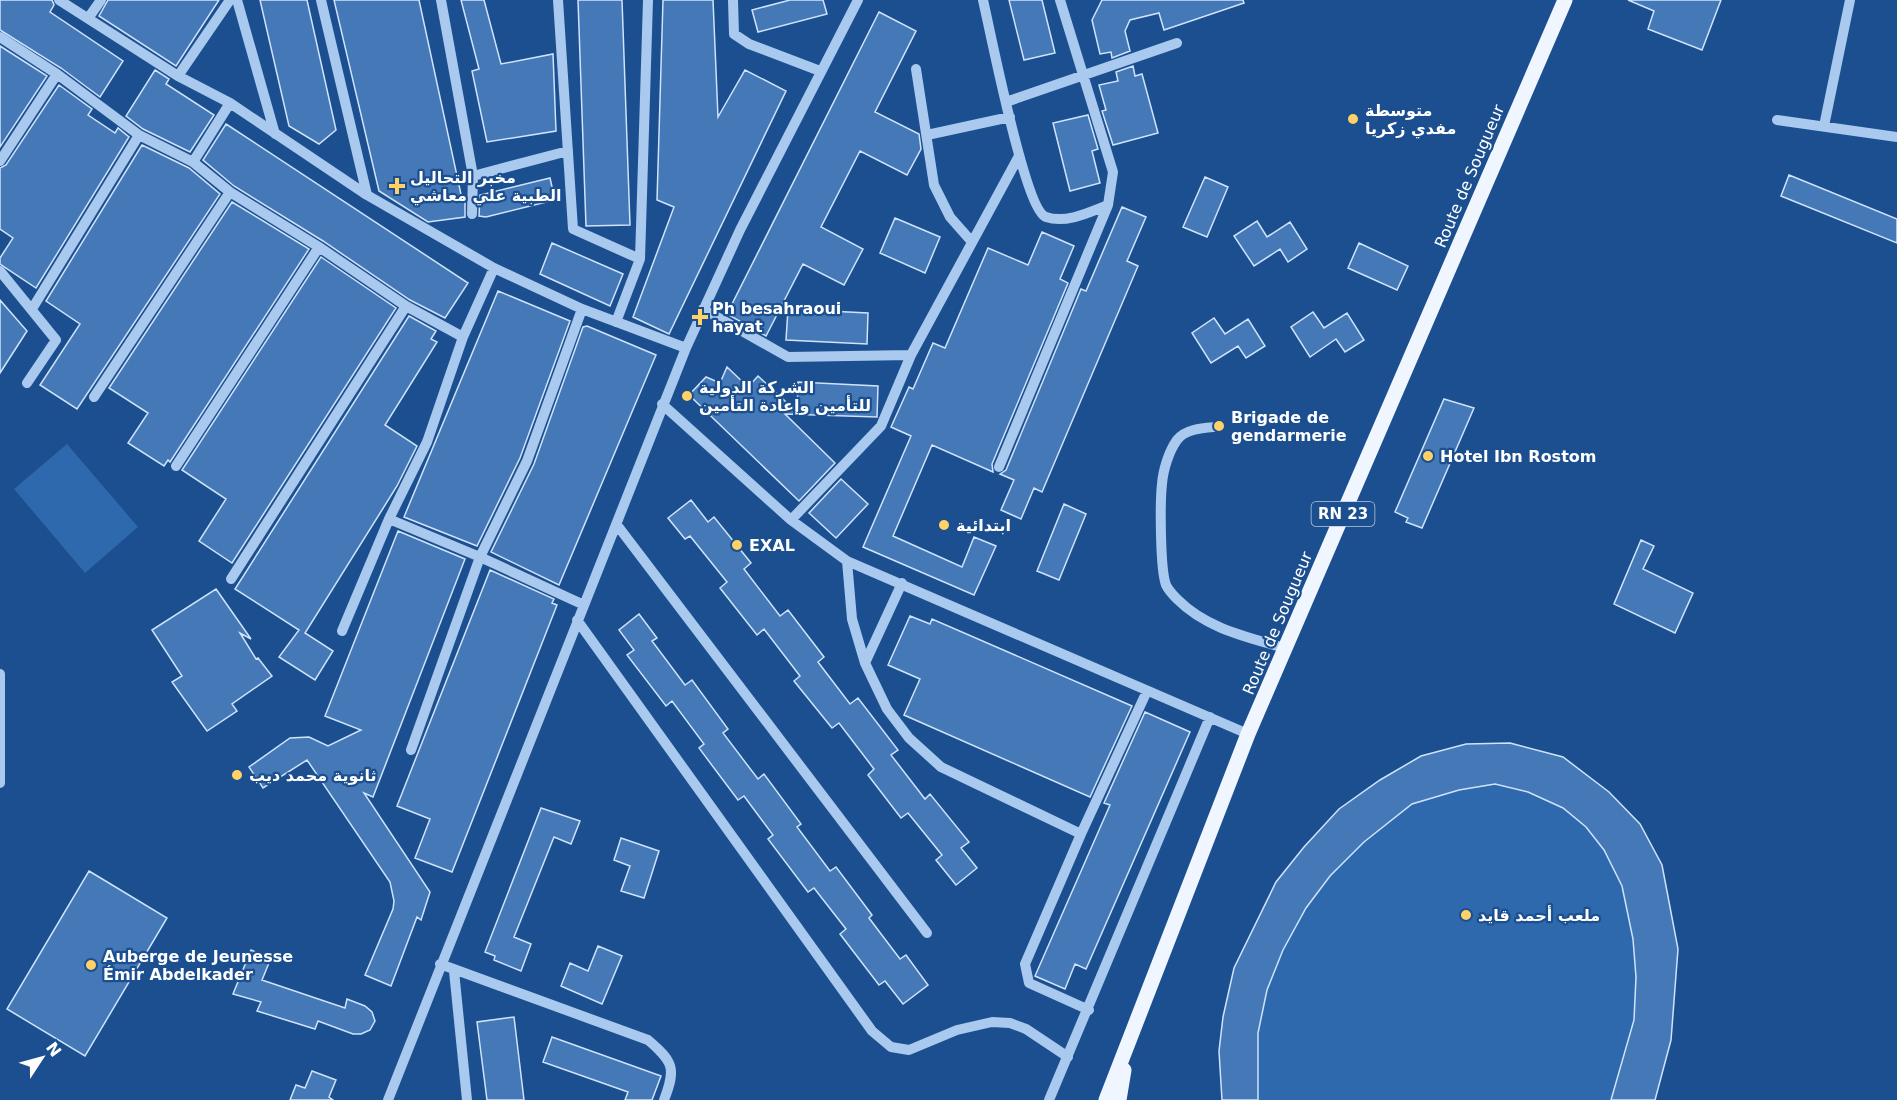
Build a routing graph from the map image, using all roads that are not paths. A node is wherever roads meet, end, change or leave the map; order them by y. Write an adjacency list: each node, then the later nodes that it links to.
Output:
1 (60, 0): 15 (street)
2 (101, 0): 15 (street)
3 (230, 0): 21 (street)
4 (237, 0): 28 (street)
5 (321, 0): 38 (street)
6 (441, 0): 36 (street)
7 (558, 0): 32 (street)
8 (648, 0): 43 (street)
9 (733, 0): 19 (street)
10 (858, 0): 19 (street)
11 (982, 0): 23 (street)
12 (1060, 0): 22 (street)
13 (1565, 0): 70 (main road, Route de Sougueur / RN 23)
14 (1850, 0): 27 (street)
15 (89, 17): 21 (street)
16 (0, 37): 20 (street)
17 (1177, 43): 22 (street)
18 (916, 69): 30 (street)
19 (820, 71): 49 (street)
20 (57, 74): 29 (street); 34 (street)
21 (178, 76): 24 (street)
22 (1083, 76): 23 (street); 39 (street)
23 (1006, 102): 25 (street)
24 (230, 104): 28 (street); 35 (street)
25 (1010, 117): 30 (street); 33 (street)
26 (1777, 120): 27 (street)
27 (1824, 126): 31 (street)
28 (275, 134): 38 (street)
29 (139, 135): 35 (street); 47 (street)
30 (927, 135): 41 (street)
31 (1897, 137)
32 (568, 151): 36 (street); 43 (street)
33 (1019, 156): 39 (street); 41 (street)
34 (0, 161)
35 (193, 162): 37 (street)
36 (473, 176): 40 (street)
37 (230, 192): 42 (street); 55 (street)
38 (367, 195): 44 (street)
39 (1108, 205): 59 (street)
40 (472, 214)
41 (972, 242): 53 (street)
42 (319, 247): 46 (street); 58 (street)
43 (640, 259): 50 (street)
44 (494, 268): 48 (street); 51 (street)
45 (0, 271): 47 (street)
46 (406, 306): 51 (street); 65 (street)
47 (32, 309): 54 (street)
48 (582, 309): 50 (street); 63 (street)
49 (703, 309): 52 (street); 53 (street)
50 (616, 322): 52 (street)
51 (463, 337): 60 (street)
52 (686, 348): 56 (street)
53 (911, 355): 61 (street)
54 (27, 383)
55 (94, 397)
56 (662, 404): 61 (street); 62 (street)
57 (1215, 427): 70 (street)
58 (176, 466)
59 (999, 467)
60 (389, 519): 63 (street); 69 (street)
61 (791, 520): 64 (street)
62 (617, 525): 67 (street); 79 (street)
63 (480, 557): 67 (street); 76 (street)
64 (848, 561): 66 (street); 71 (street)
65 (231, 579)
66 (902, 584): 71 (street); 73 (street)
67 (584, 605): 68 (street)
68 (577, 620): 80 (street); 84 (street)
69 (342, 631)
70 (1285, 648): 75 (main road, Route de Sougueur / RN 23)
71 (865, 663): 78 (street)
72 (0, 674): 77 (street)
73 (1147, 691): 74 (street); 78 (street)
74 (1210, 717): 75 (street); 82 (street)
75 (1248, 734): 83 (main road, Route de Sougueur / RN 23)
76 (411, 750)
77 (0, 783)
78 (1081, 834): 82 (street)
79 (927, 933)
80 (440, 964): 81 (street); 85 (street)
81 (454, 971): 86 (street); 87 (street)
82 (1089, 1010): 84 (street)
83 (1131, 1032): 89 (main road, RN 23); 90 (main road, RN 23)
84 (1068, 1057): 88 (street)
85 (388, 1100)
86 (467, 1100)
87 (664, 1100)
88 (1049, 1100)
89 (1106, 1100)
90 (1119, 1100)

